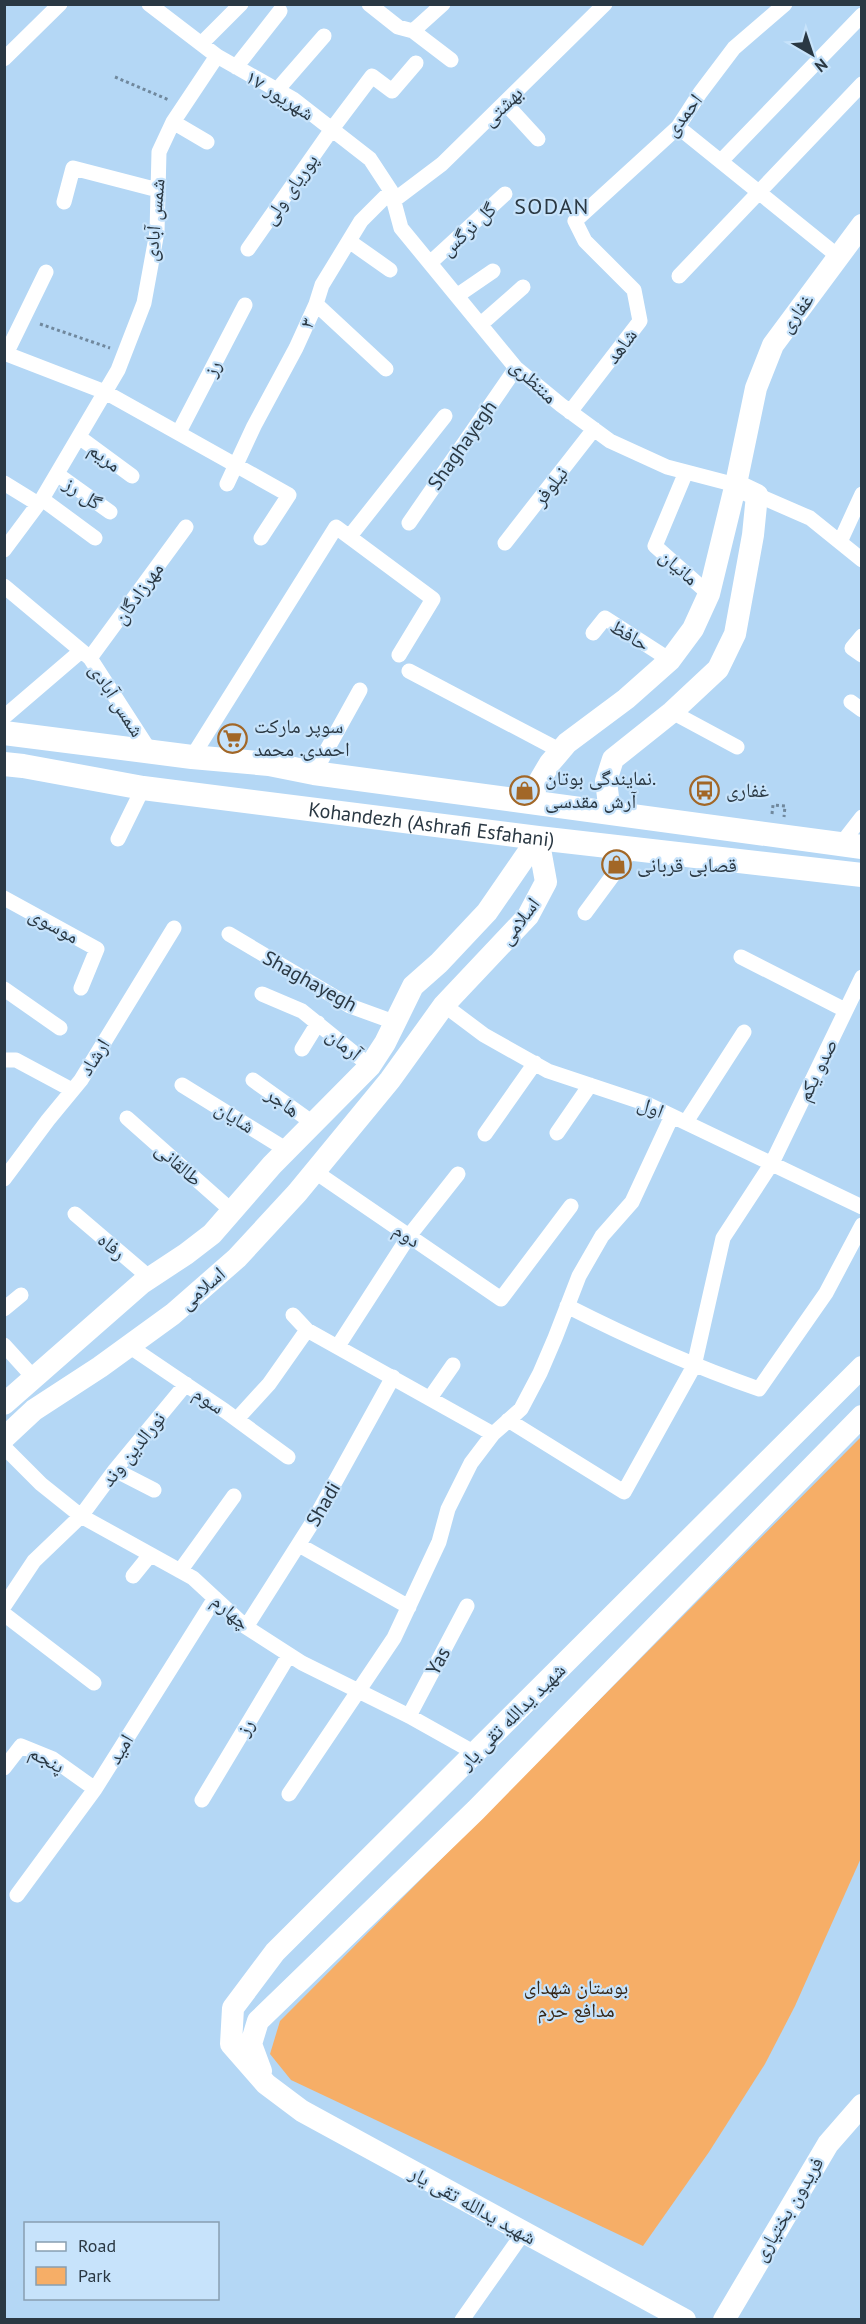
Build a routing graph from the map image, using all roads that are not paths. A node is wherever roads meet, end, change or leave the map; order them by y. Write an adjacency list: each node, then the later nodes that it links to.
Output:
1 (149, 4): 12 (street, ۱۷ شهریور)
2 (240, 4): 12 (street)
3 (369, 4): 10 (street)
4 (443, 4): 10 (street)
5 (785, 4): 22 (street, احمدی)
6 (602, 6): 20 (street, بهشتی)
7 (53, 7): 14 (street)
8 (280, 10): 17 (street)
9 (861, 15): 26 (street)
10 (413, 31): 15 (street)
11 (324, 36): 19 (street)
12 (201, 44): 13 (street, ۱۷ شهریور)
13 (217, 56): 17 (street, ۱۷ شهریور); 21 (street, شمس آبادی)
14 (4, 60)
15 (451, 60)
16 (416, 63): 23 (street, پوریای ولی)
17 (236, 67): 19 (street, ۱۷ شهریور)
18 (861, 84): 28 (street)
19 (277, 90): 23 (street, ۱۷ شهریور)
20 (505, 103): 24 (street); 30 (street, بهشتی)
21 (173, 122): 25 (street); 27 (street, شمس آبادی)
22 (678, 127): 26 (street); 32 (street, احمدی)
23 (332, 129): 30 (street, ۱۷ شهریور); 35 (street, پوریای ولی)
24 (538, 139)
25 (207, 142)
26 (721, 161): 28 (street)
27 (158, 190): 31 (street); 50 (street, شمس آبادی)
28 (759, 192): 36 (street); 41 (street)
29 (505, 194): 37 (street, گل نرگس)
30 (392, 196): 34 (street, ۳); 37 (street, منتظری)
31 (64, 202)
32 (575, 221): 51 (street, شاهد)
33 (861, 225): 36 (street, غفاری)
34 (349, 241): 38 (street); 44 (street, ۳)
35 (248, 249)
36 (838, 257): 62 (street, غفاری)
37 (430, 263): 43 (street, منتظری)
38 (390, 270)
39 (493, 271): 43 (street)
40 (46, 272): 47 (street)
41 (679, 276)
42 (523, 286): 46 (street)
43 (458, 295): 46 (street, منتظری)
44 (316, 304): 49 (street); 56 (street, ۳)
45 (245, 305): 54 (street, رز)
46 (482, 324): 48 (street, منتظری)
47 (5, 354): 50 (street)
48 (516, 368): 51 (street, منتظری); 67 (street, Shaghayegh)
49 (386, 369)
50 (105, 392): 54 (street); 55 (street, شمس آبادی)
51 (570, 412): 53 (street, منتظری)
52 (445, 416): 70 (street)
53 (594, 429): 57 (street, منتظری); 74 (street, نیلوفر)
54 (179, 432): 56 (street)
55 (79, 436): 58 (street, شمس آبادی); 59 (street, مریم)
56 (237, 464): 61 (street, ۳); 72 (street)
57 (686, 472): 62 (street, منتظری); 78 (street, مانیان)
58 (57, 474): 65 (street, شمس آبادی); 66 (street, گل رز)
59 (132, 477)
60 (4, 483): 65 (street)
61 (227, 484)
62 (736, 485): 64 (street); 78 (street, غفاری)
63 (861, 494): 73 (street)
64 (757, 495): 73 (street); 87 (street)
65 (40, 502): 69 (street, شمس آبادی); 71 (street)
66 (110, 512)
67 (409, 523)
68 (186, 527): 82 (street, مهرزادگان)
69 (10, 530): 75 (street, شمس آبادی)
70 (350, 536): 81 (street); 93 (street)
71 (95, 538)
72 (261, 538)
73 (840, 542): 76 (street)
74 (505, 543)
75 (4, 550)
76 (861, 560)
77 (4, 586): 82 (street, شمس آبادی)
78 (710, 594): 84 (street, غفاری)
79 (593, 633): 84 (street, حافظ)
80 (861, 636): 83 (street)
81 (399, 654)
82 (86, 655): 88 (street, شمس آبادی); 92 (street, شمس آبادی)
83 (861, 655)
84 (670, 660): 91 (street, غفاری)
85 (409, 670): 91 (street)
86 (360, 690): 96 (street)
87 (672, 712): 90 (street); 100 (street)
88 (4, 717)
89 (4, 733): 92 (main road, Kohandezh (Ashrafi Esfahani))
90 (737, 747)
91 (561, 750): 99 (street, غفاری)
92 (153, 751): 93 (main road, Kohandezh (Ashrafi Esfahani)); 95 (main road)
93 (192, 757): 94 (main road, Kohandezh (Ashrafi Esfahani))
94 (269, 764): 96 (main road, Kohandezh (Ashrafi Esfahani)); 98 (main road)
95 (14, 765): 97 (main road, Kohandezh (Ashrafi Esfahani))
96 (314, 773): 99 (main road, Kohandezh (Ashrafi Esfahani))
97 (143, 788): 98 (main road, Kohandezh (Ashrafi Esfahani)); 103 (street)
98 (198, 794): 102 (main road, Kohandezh (Ashrafi Esfahani))
99 (527, 802): 100 (main road, Kohandezh (Ashrafi Esfahani))
100 (609, 813): 104 (main road, Kohandezh (Ashrafi Esfahani))
101 (861, 817): 104 (street)
102 (538, 838): 105 (main road, Kohandezh (Ashrafi Esfahani)); 116 (street, اسلامی); 118 (street, اسلامی)
103 (118, 839)
104 (851, 845)
105 (633, 848): 106 (main road, Kohandezh (Ashrafi Esfahani)); 108 (street)
106 (861, 875)
107 (4, 898): 113 (street, موسوی)
108 (585, 913)
109 (174, 928): 129 (street, ارشاد)
110 (228, 934): 118 (street, Shaghayegh)
111 (741, 957): 117 (street)
112 (861, 977): 117 (street, صدو یکم)
113 (81, 988)
114 (4, 989): 120 (street)
115 (262, 994): 119 (street, آرمان)
116 (444, 1005): 124 (street, اول); 137 (street, اسلامی)
117 (845, 1010): 136 (street, صدو یکم)
118 (394, 1022): 125 (street, اسلامی)
119 (318, 1023): 122 (street, آرمان); 125 (street, آرمان)
120 (60, 1028)
121 (744, 1032): 131 (street)
122 (302, 1049)
123 (4, 1060): 129 (street)
124 (535, 1064): 128 (street, اول); 134 (street)
125 (370, 1066): 132 (street, اسلامی)
126 (253, 1080): 132 (street, هاجر)
127 (182, 1085): 135 (street, شایان)
128 (590, 1085): 131 (street, اول); 133 (street)
129 (72, 1090): 139 (street, ارشاد)
130 (127, 1118): 142 (street, طالقانی)
131 (679, 1119): 136 (street, اول); 148 (street)
132 (313, 1123): 135 (street, اسلامی)
133 (557, 1133)
134 (485, 1134)
135 (287, 1150): 142 (street, اسلامی)
136 (772, 1163): 141 (street, اول); 156 (street, صدو یکم)
137 (314, 1171): 145 (street, دوم); 153 (street, اسلامی)
138 (458, 1174): 145 (street)
139 (4, 1179)
140 (571, 1206): 145 (street, دوم)
141 (861, 1207)
142 (232, 1211): 146 (street, اسلامی)
143 (75, 1214): 146 (street, رفاه)
144 (861, 1225): 156 (street)
145 (409, 1236): 154 (street)
146 (150, 1278): 159 (street, اسلامی)
147 (21, 1294): 149 (street)
148 (567, 1306): 156 (street); 165 (street)
149 (4, 1309)
150 (293, 1315): 151 (street)
151 (307, 1330): 154 (street); 164 (street)
152 (4, 1345): 159 (street)
153 (129, 1346): 160 (street, سوم); 167 (street, اسلامی)
154 (338, 1346): 158 (street)
155 (453, 1365): 161 (street)
156 (694, 1366): 165 (street, صدو یکم)
157 (861, 1367): 188 (street, شهید یدالله تقی یار)
158 (393, 1377): 161 (street); 174 (street, Shadi)
159 (34, 1378): 162 (street, اسلامی)
160 (186, 1384): 164 (street, سوم); 170 (street, نورالدین وند)
161 (430, 1398): 166 (street)
162 (4, 1404)
163 (861, 1416): 194 (street, شهید یدالله تقی یار)
164 (237, 1419): 169 (street, سوم)
165 (508, 1420): 166 (street)
166 (493, 1434): 181 (street)
167 (4, 1438)
168 (4, 1447): 173 (street, چهارم)
169 (288, 1456)
170 (115, 1470): 171 (street); 173 (street, نورالدین وند)
171 (154, 1490)
172 (234, 1496): 176 (street)
173 (81, 1516): 175 (street, چهارم); 179 (street)
174 (299, 1545): 181 (street); 183 (street, Shadi)
175 (150, 1555): 176 (street, چهارم); 177 (street)
176 (180, 1571): 178 (street, چهارم)
177 (133, 1576)
178 (215, 1598): 183 (street, چهارم); 190 (street, امید)
179 (4, 1605)
180 (467, 1606): 187 (street, Yas)
181 (409, 1607): 186 (street)
182 (4, 1614): 185 (street)
183 (246, 1627): 184 (street, چهارم)
184 (289, 1655): 186 (street, چهارم); 192 (street, رز)
185 (94, 1683)
186 (358, 1692): 187 (street, چهارم); 191 (street)
187 (409, 1716): 188 (street, چهارم)
188 (475, 1753): 194 (street, شهید یدالله تقی یار)
189 (4, 1768): 190 (street, پنجم)
190 (95, 1789): 193 (street, امید)
191 (289, 1794)
192 (202, 1800)
193 (17, 1895)
194 (266, 2084): 196 (street, شهید یدالله تقی یار)
195 (861, 2105): 199 (street, فریدون بختیاری)
196 (524, 2232): 197 (street); 198 (street, شهید یدالله تقی یار)
197 (462, 2319)
198 (685, 2319)
199 (724, 2319)

